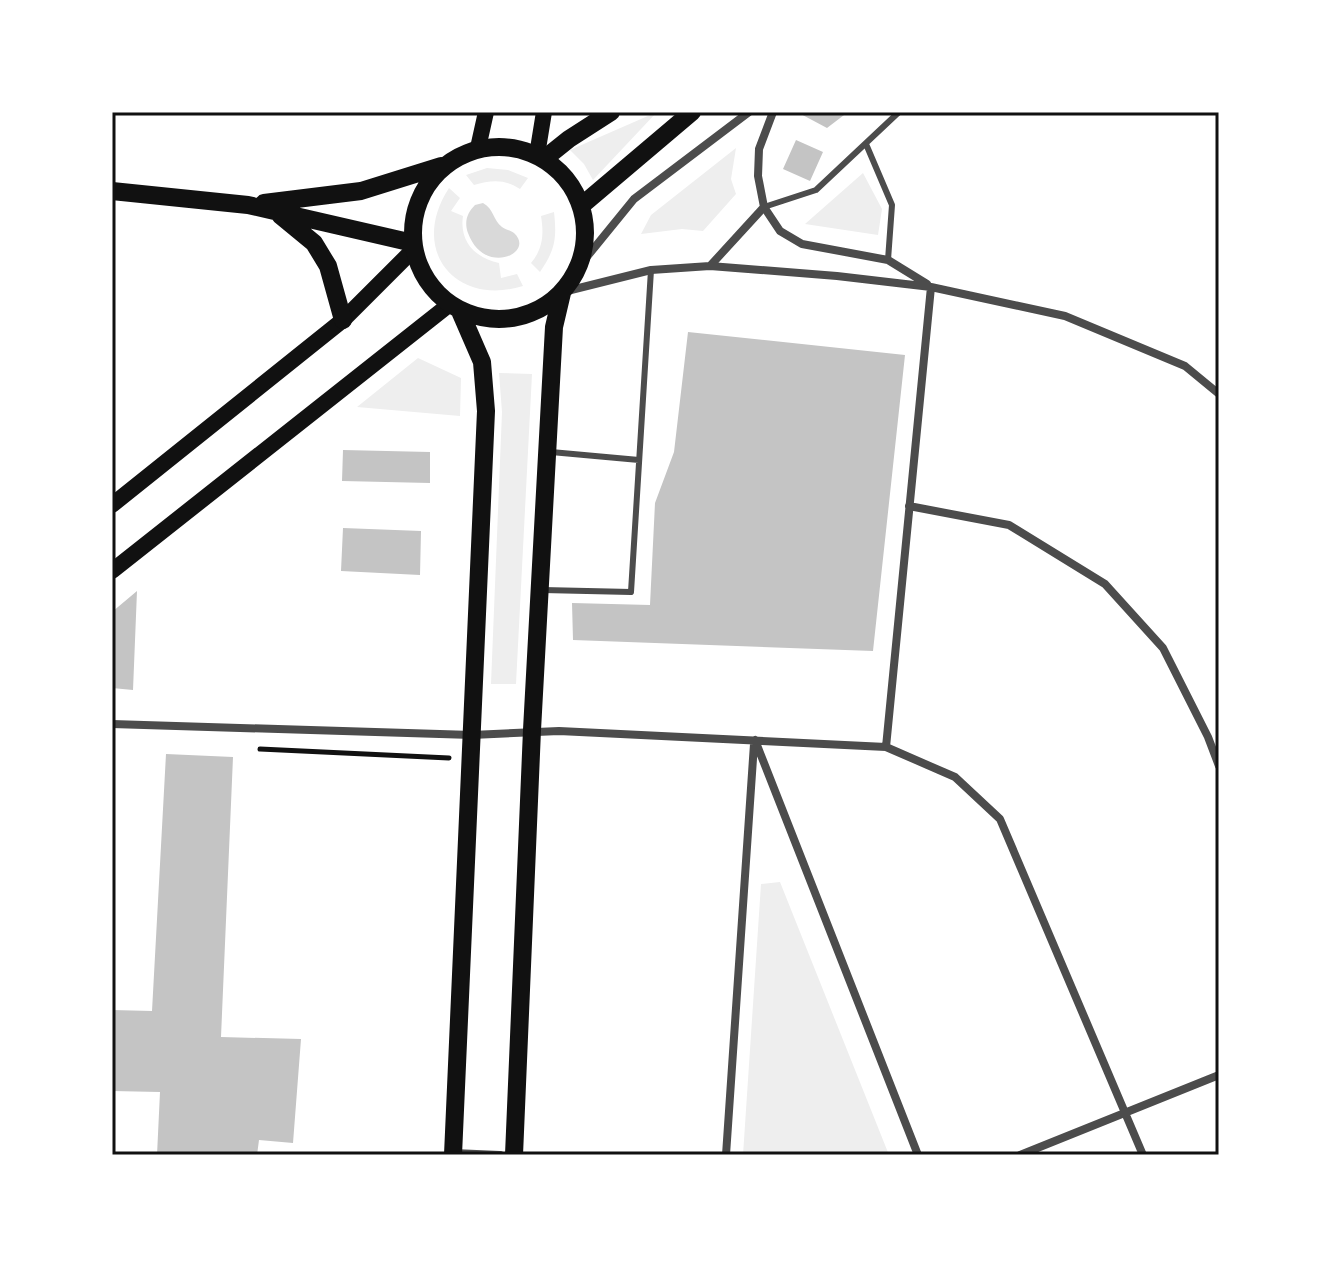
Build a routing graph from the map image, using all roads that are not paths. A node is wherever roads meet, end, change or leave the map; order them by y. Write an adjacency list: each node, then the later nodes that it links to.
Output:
1 (486, 112): 9 (main road)
2 (544, 112): 10 (main road)
3 (611, 112): 10 (main road)
4 (749, 112): 20 (street)
5 (773, 112): 15 (street)
6 (899, 112): 8 (lane)
7 (691, 113): 14 (main road)
8 (866, 144): 15 (lane); 18 (lane)
9 (478, 148): 10 (main road); 11 (main road)
10 (541, 157): 14 (main road)
11 (444, 165): 13 (main road); 17 (main road)
12 (112, 191): 13 (main road)
13 (248, 205): 16 (main road)
14 (581, 206): 20 (main road)
15 (764, 207): 18 (street); 19 (street)
16 (274, 211): 17 (main road); 25 (main road)
17 (413, 246): 24 (main road); 25 (main road)
18 (888, 260): 22 (street)
19 (710, 266): 21 (street); 22 (street)
20 (577, 269): 23 (main road)
21 (651, 270): 23 (street); 28 (lane)
22 (931, 287): 26 (street); 30 (street)
23 (562, 293): 24 (main road); 27 (main road)
24 (455, 307): 31 (main road); 35 (main road)
25 (343, 320): 29 (main road)
26 (1219, 394)
27 (547, 452): 28 (lane); 32 (main road)
28 (639, 460): 32 (lane)
29 (112, 505)
30 (909, 506): 37 (street); 38 (street)
31 (112, 571)
32 (539, 590): 34 (main road)
33 (112, 724): 35 (street)
34 (532, 730): 35 (street); 36 (street); 43 (main road)
35 (472, 735): 41 (main road)
36 (755, 740): 37 (street); 44 (street); 45 (street)
37 (886, 747): 40 (street)
38 (1219, 766)
39 (1219, 1075): 40 (street)
40 (1125, 1113): 46 (street); 47 (street)
41 (453, 1154): 42 (street)
42 (500, 1155)
43 (514, 1155)
44 (726, 1155)
45 (918, 1155)
46 (1020, 1155)
47 (1143, 1155)

